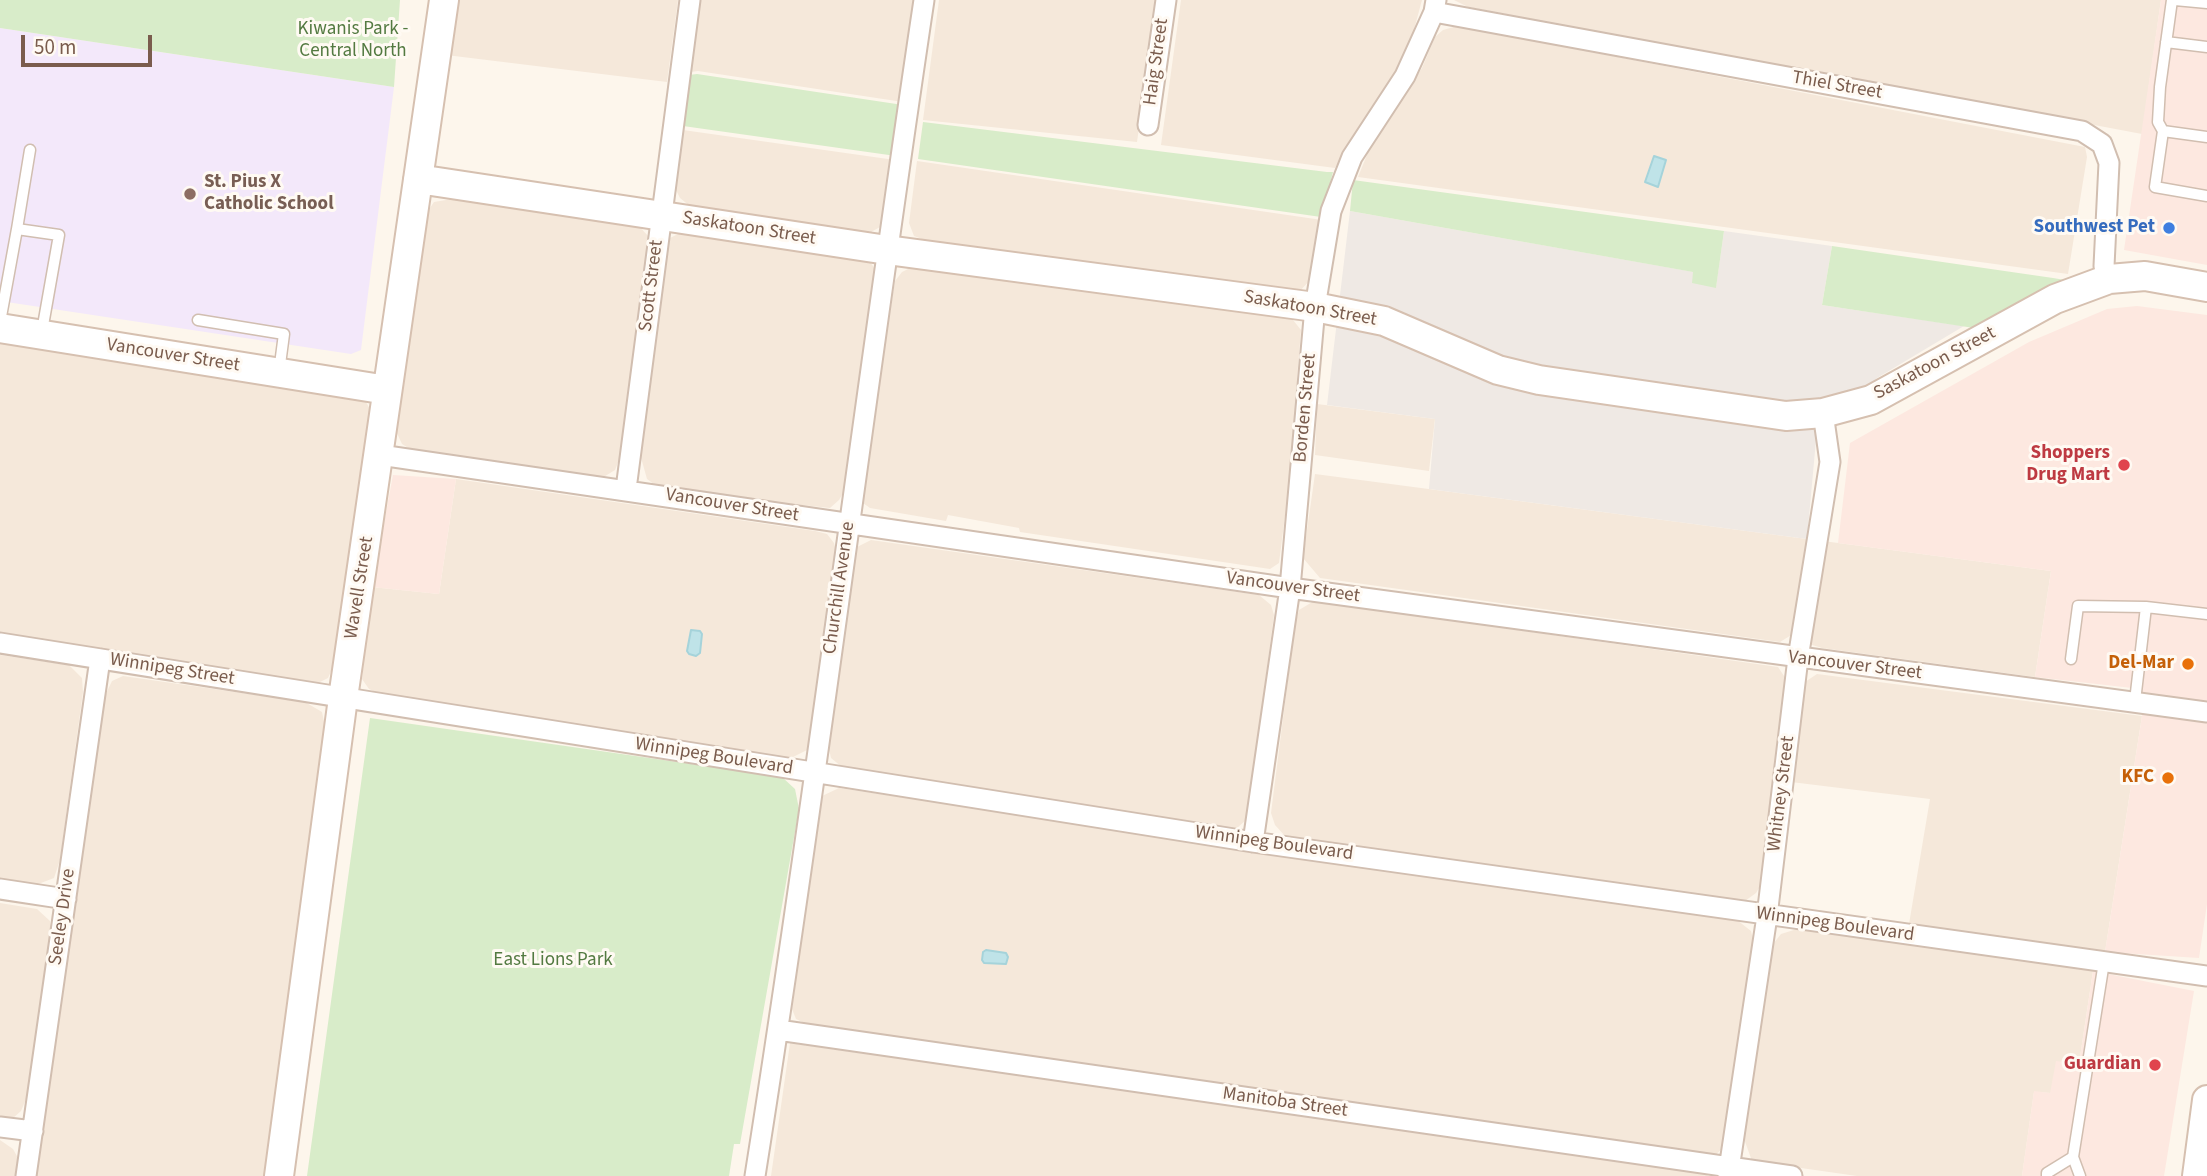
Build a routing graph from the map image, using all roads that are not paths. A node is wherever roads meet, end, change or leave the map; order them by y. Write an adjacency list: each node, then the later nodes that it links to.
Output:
1 (444, 0): 14 (street, Wavell Street)
2 (690, 0): 16 (street, Scott Street)
3 (924, 0): 18 (street, Churchill Avenue)
4 (1166, 0): 10 (street, Haig Street)
5 (2173, 0): 6 (lane); 8 (lane)
6 (2207, 4)
7 (1435, 6): 19 (street, Thiel Street); 21 (street, Borden Street)
8 (2166, 42): 9 (lane); 11 (lane)
9 (2207, 47)
10 (1148, 125)
11 (2163, 131): 12 (lane); 15 (lane)
12 (2207, 137)
13 (30, 150): 17 (lane)
14 (418, 179): 16 (street, Saskatoon Street); 27 (street, Wavell Street)
15 (2207, 196)
16 (662, 215): 18 (street, Saskatoon Street); 30 (street, Scott Street)
17 (17, 229): 23 (lane); 25 (lane)
18 (887, 250): 21 (street, Saskatoon Street); 31 (street, Churchill Avenue)
19 (2109, 279): 20 (street, Saskatoon Street); 28 (street, Saskatoon Street)
20 (2207, 287)
21 (1315, 307): 28 (street, Saskatoon Street); 32 (street, Borden Street)
22 (198, 320): 26 (lane)
23 (0, 322)
24 (0, 328): 25 (street, Vancouver Street)
25 (41, 335): 26 (street, Vancouver Street)
26 (279, 373): 27 (street, Vancouver Street)
27 (387, 390): 29 (street, Wavell Street)
28 (1823, 413): 37 (street, Whitney Street)
29 (380, 455): 30 (street, Vancouver Street); 39 (street, Wavell Street)
30 (626, 489): 31 (street, Vancouver Street)
31 (849, 524): 32 (street, Vancouver Street); 42 (street, Churchill Avenue)
32 (1290, 588): 37 (street, Vancouver Street); 43 (street, Borden Street)
33 (2146, 607): 34 (lane); 38 (lane); 40 (lane)
34 (2207, 614)
35 (0, 643): 36 (street, Winnipeg Street)
36 (100, 659): 39 (street, Winnipeg Street); 45 (street, Seeley Drive)
37 (1798, 659): 40 (street, Vancouver Street); 46 (street, Whitney Street)
38 (2071, 659)
39 (344, 698): 42 (street, Winnipeg Boulevard); 56 (street, Wavell Street)
40 (2135, 701): 41 (street, Vancouver Street)
41 (2207, 712)
42 (815, 774): 43 (street, Winnipeg Boulevard); 49 (street, Churchill Avenue)
43 (1253, 842): 46 (street, Winnipeg Boulevard)
44 (0, 889): 45 (street)
45 (66, 899): 52 (street, Seeley Drive)
46 (1767, 916): 47 (street, Winnipeg Boulevard); 54 (street, Whitney Street)
47 (2104, 962): 48 (street, Winnipeg Boulevard); 53 (lane)
48 (2207, 976)
49 (778, 1030): 54 (street, Manitoba Street); 57 (street, Churchill Avenue)
50 (2207, 1100): 61 (street)
51 (0, 1127): 52 (street)
52 (33, 1131): 55 (street, Seeley Drive)
53 (2073, 1157): 59 (lane); 60 (lane)
54 (1729, 1172): 58 (street, Manitoba Street)
55 (26, 1176)
56 (279, 1176)
57 (755, 1176)
58 (1792, 1176)
59 (2047, 1176)
60 (2080, 1176)
61 (2197, 1176)

